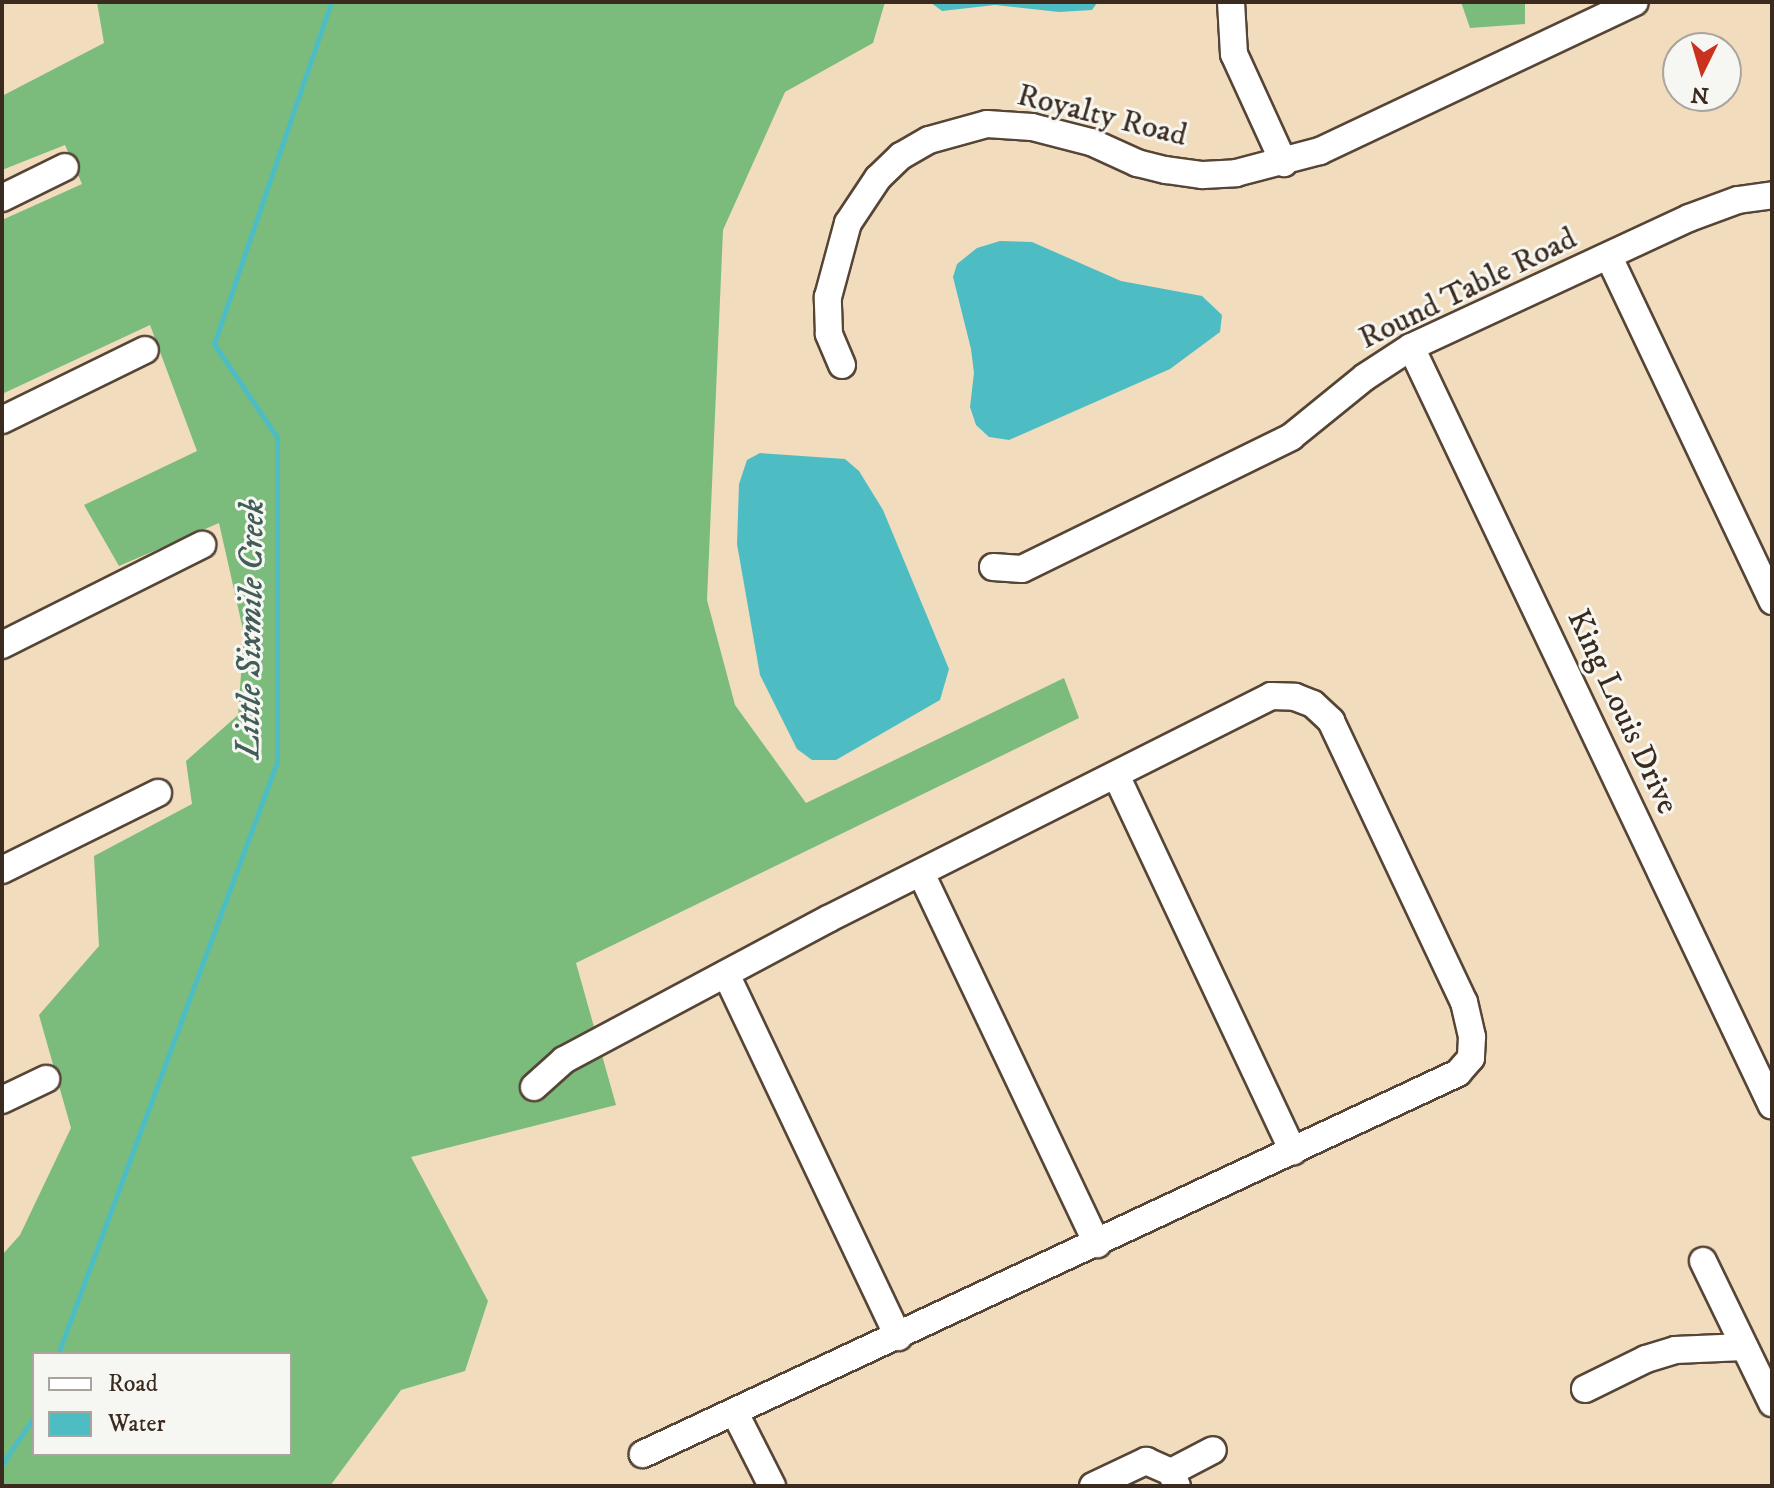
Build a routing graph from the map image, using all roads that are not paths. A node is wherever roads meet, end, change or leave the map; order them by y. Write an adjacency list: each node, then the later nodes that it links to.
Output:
1 (1231, 2): 3 (street)
2 (1635, 2): 3 (street, Royalty Road)
3 (1284, 163): 10 (street, Royalty Road)
4 (65, 167): 6 (street)
5 (1772, 195): 7 (street, Round Table Road)
6 (2, 198)
7 (1609, 257): 8 (street, Round Table Road); 14 (street)
8 (1411, 347): 13 (street, Round Table Road); 24 (street, King Louis Drive)
9 (145, 350): 11 (street)
10 (842, 365)
11 (2, 420)
12 (202, 545): 15 (street)
13 (993, 567)
14 (1772, 601)
15 (2, 645)
16 (1116, 775): 19 (street); 25 (street); 25 (street)
17 (158, 793): 18 (street)
18 (2, 870)
19 (921, 873): 20 (street); 26 (street)
20 (726, 974): 22 (street); 28 (street)
21 (46, 1079): 23 (street)
22 (534, 1087)
23 (2, 1100)
24 (1772, 1106)
25 (1293, 1151): 26 (street)
26 (1097, 1244): 28 (street)
27 (1703, 1261): 29 (street)
28 (898, 1337): 32 (street)
29 (1744, 1347): 30 (street); 31 (street)
30 (1585, 1389)
31 (1772, 1403)
32 (735, 1413): 34 (street); 36 (street)
33 (1213, 1450): 35 (street)
34 (643, 1454)
35 (1174, 1479): 37 (street)
36 (772, 1486)
37 (1093, 1486)

